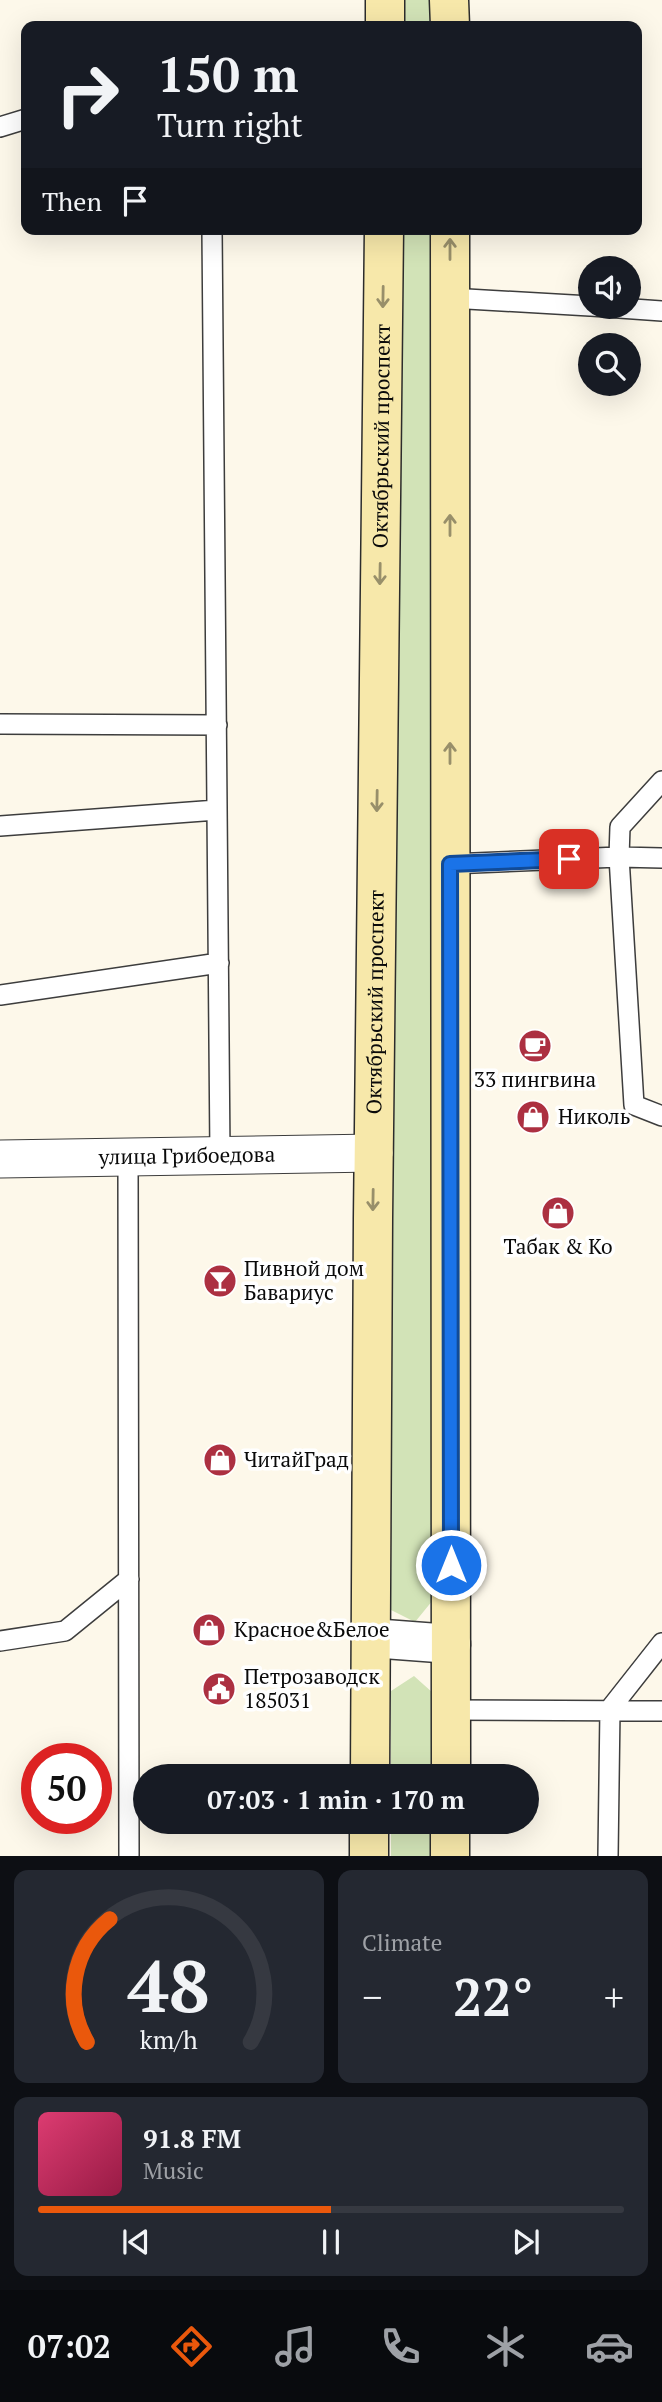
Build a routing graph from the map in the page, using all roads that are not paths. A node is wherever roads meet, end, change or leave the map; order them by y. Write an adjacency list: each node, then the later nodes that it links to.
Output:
1 (385, 0): 3 (main road)
2 (449, 0): 4 (main road)
3 (385, 21)
4 (450, 21)
5 (21, 121): 6 (lane)
6 (0, 127)
7 (212, 235): 15 (lane)
8 (384, 235): 25 (main road, Октябрьский проспект, one-way to 25)
9 (450, 235): 10 (main road, one-way to 9)
10 (450, 298): 11 (lane); 21 (main road, one-way to 10)
11 (578, 305)
12 (641, 310): 13 (lane)
13 (662, 311)
14 (0, 724): 15 (lane)
15 (216, 725): 17 (lane)
16 (662, 781): 19 (lane)
17 (218, 810): 18 (lane); 22 (lane)
18 (0, 826)
19 (619, 857): 20 (lane); 21 (lane); 24 (lane)
20 (662, 858)
21 (450, 864): 33 (main road)
22 (219, 963): 23 (lane); 26 (lane)
23 (0, 995)
24 (662, 1116)
25 (374, 1153): 26 (street, улица Грибоедова); 30 (main road, Октябрьский проспект, one-way to 30)
26 (220, 1156): 27 (street, улица Грибоедова)
27 (128, 1157): 28 (street, улица Грибоедова); 29 (lane)
28 (0, 1159)
29 (129, 1579): 31 (lane); 41 (lane)
30 (371, 1638): 33 (street); 37 (main road, Октябрьский проспект)
31 (0, 1641)
32 (662, 1643): 34 (lane)
33 (451, 1644): 35 (main road)
34 (610, 1709): 35 (lane); 36 (lane); 44 (lane)
35 (451, 1710): 38 (main road)
36 (662, 1711)
37 (370, 1764)
38 (451, 1764)
39 (369, 1834): 42 (main road)
40 (450, 1834): 43 (main road)
41 (130, 1856)
42 (369, 1856)
43 (450, 1856)
44 (608, 1856)

